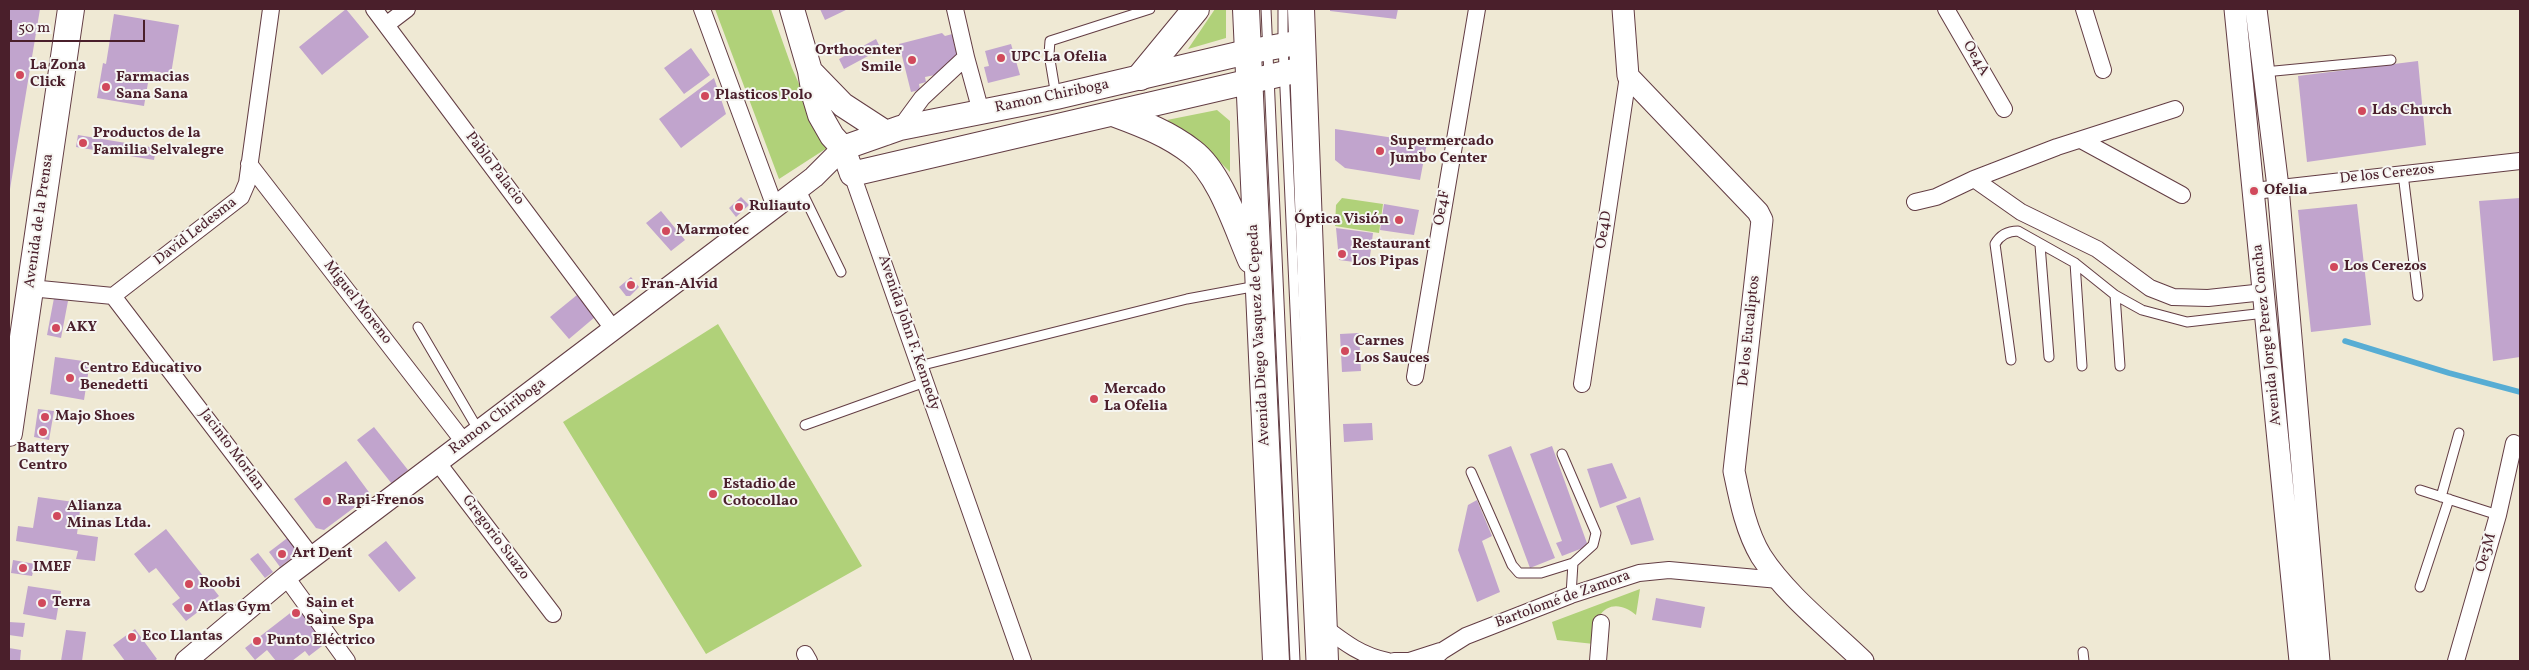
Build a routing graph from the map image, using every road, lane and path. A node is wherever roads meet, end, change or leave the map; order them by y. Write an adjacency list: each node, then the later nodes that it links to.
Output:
1 (71, 9): 53 (main road, Avenida de la Prensa)
2 (271, 9): 39 (street, David Ledesma)
3 (374, 9): 20 (street, Pablo Palacio)
4 (407, 9): 20 (street)
5 (702, 9): 48 (street)
6 (792, 9): 24 (main road, Avenida John F. Kennedy)
7 (955, 9): 22 (street)
8 (1150, 9): 30 (lane)
9 (1196, 9): 29 (main road)
10 (1246, 9): 21 (main road, Avenida Diego Vasquez de Cepeda)
11 (1266, 9): 21 (lane)
12 (1283, 9): 21 (lane)
13 (1301, 9): 21 (main road, Avenida Diego Vasquez de Cepeda)
14 (1477, 9): 66 (street, Oe4F)
15 (1623, 9): 28 (street)
16 (1946, 9): 31 (street, Oe4A)
17 (2084, 9): 25 (street)
18 (2235, 9): 45 (street, Avenida Jorge Perez Concha)
19 (2256, 9): 26 (street, Avenida Jorge Perez Concha)
20 (386, 25): 60 (street, Pablo Palacio)
21 (1275, 47): 27 (main road, Avenida Diego Vasquez de Cepeda); 27 (main road, Avenida Diego Vasquez de Cepeda); 29 (main road, Ramon Chiriboga)
22 (966, 57): 33 (street); 35 (street)
23 (2392, 60): 26 (lane)
24 (810, 70): 35 (main road); 37 (main road, Avenida John F. Kennedy)
25 (2102, 70)
26 (2264, 72): 44 (street, Avenida Jorge Perez Concha)
27 (1275, 75): 34 (main road, Ramon Chiriboga); 52 (main road, Avenida Diego Vasquez de Cepeda); 87 (main road, Avenida Diego Vasquez de Cepeda); 93 (lane); 94 (lane)
28 (1628, 76): 67 (street, Oe4D); 82 (street, De los Eucaliptos)
29 (1140, 78): 30 (main road, Ramon Chiriboga)
30 (1056, 97): 33 (main road, Ramon Chiriboga)
31 (2004, 109)
32 (2175, 110): 36 (street)
33 (981, 112): 35 (main road, Ramon Chiriboga)
34 (1116, 114): 40 (main road, Ramon Chiriboga); 52 (main road)
35 (893, 131): 37 (main road, Ramon Chiriboga)
36 (2081, 140): 42 (street); 46 (street)
37 (843, 148): 40 (main road, Avenida John F. Kennedy); 43 (street, Ramon Chiriboga)
38 (2520, 161): 41 (street, De los Cerezos)
39 (249, 164): 56 (street, David Ledesma); 71 (street, Miguel Moreno)
40 (852, 174): 43 (street, Ramon Chiriboga); 65 (street, Avenida John F. Kennedy)
41 (2403, 174): 44 (street, De los Cerezos); 57 (lane)
42 (1974, 179): 47 (street); 54 (street)
43 (807, 182): 48 (street, Ramon Chiriboga); 51 (lane)
44 (2278, 187): 45 (street, De los Cerezos); 101 (street, Avenida Jorge Perez Concha)
45 (2254, 191): 54 (street, Avenida Jorge Perez Concha)
46 (2182, 195)
47 (1915, 202)
48 (775, 207): 60 (street, Ramon Chiriboga)
49 (2040, 244): 50 (lane); 61 (lane); 62 (lane)
50 (2074, 263): 55 (lane); 63 (lane)
51 (841, 272)
52 (1258, 281): 65 (lane); 92 (main road, Avenida Diego Vasquez de Cepeda)
53 (30, 288): 56 (street); 69 (main road, Avenida de la Prensa)
54 (2264, 292): 58 (street, Avenida Jorge Perez Concha)
55 (2115, 295): 58 (lane); 64 (lane)
56 (113, 296): 79 (street, Jacinto Morlan)
57 (2418, 296)
58 (2265, 313): 100 (street, Avenida Jorge Perez Concha)
59 (418, 327): 71 (lane)
60 (614, 330): 71 (street, Ramon Chiriboga)
61 (2049, 357)
62 (2011, 360)
63 (2082, 366)
64 (2120, 366)
65 (922, 374): 68 (lane); 91 (street, Avenida John F. Kennedy)
66 (1415, 377)
67 (1582, 384)
68 (806, 425)
69 (9, 432)
70 (2460, 433): 77 (lane)
71 (471, 437): 74 (street, Ramon Chiriboga)
72 (2514, 443): 78 (street, Oe3M)
73 (1562, 454): 80 (lane)
74 (438, 463): 79 (street, Ramon Chiriboga); 85 (street, Gregorio Suazo)
75 (1471, 472): 80 (lane)
76 (2420, 490): 77 (lane)
77 (2445, 498): 78 (lane); 83 (lane)
78 (2498, 515): 102 (street, Oe3M)
79 (312, 557): 81 (street, Ramon Chiriboga)
80 (1574, 563): 84 (lane)
81 (286, 577): 89 (street, Ramon Chiriboga); 90 (street)
82 (1779, 580): 84 (street, Bartolomé de Zamora); 99 (street, De los Eucaliptos)
83 (2420, 586)
84 (1571, 595): 88 (street, Bartolomé de Zamora)
85 (552, 614)
86 (1602, 623): 98 (street)
87 (1324, 627): 95 (main road, Avenida Diego Vasquez de Cepeda); 96 (street)
88 (1437, 656): 97 (street, Bartolomé de Zamora)
89 (186, 661)
90 (347, 661)
91 (1023, 661)
92 (1276, 661)
93 (1295, 661)
94 (1311, 661)
95 (1326, 661)
96 (1388, 661)
97 (1394, 661)
98 (1598, 661)
99 (1863, 661)
100 (2300, 661)
101 (2319, 661)
102 (2456, 661)

